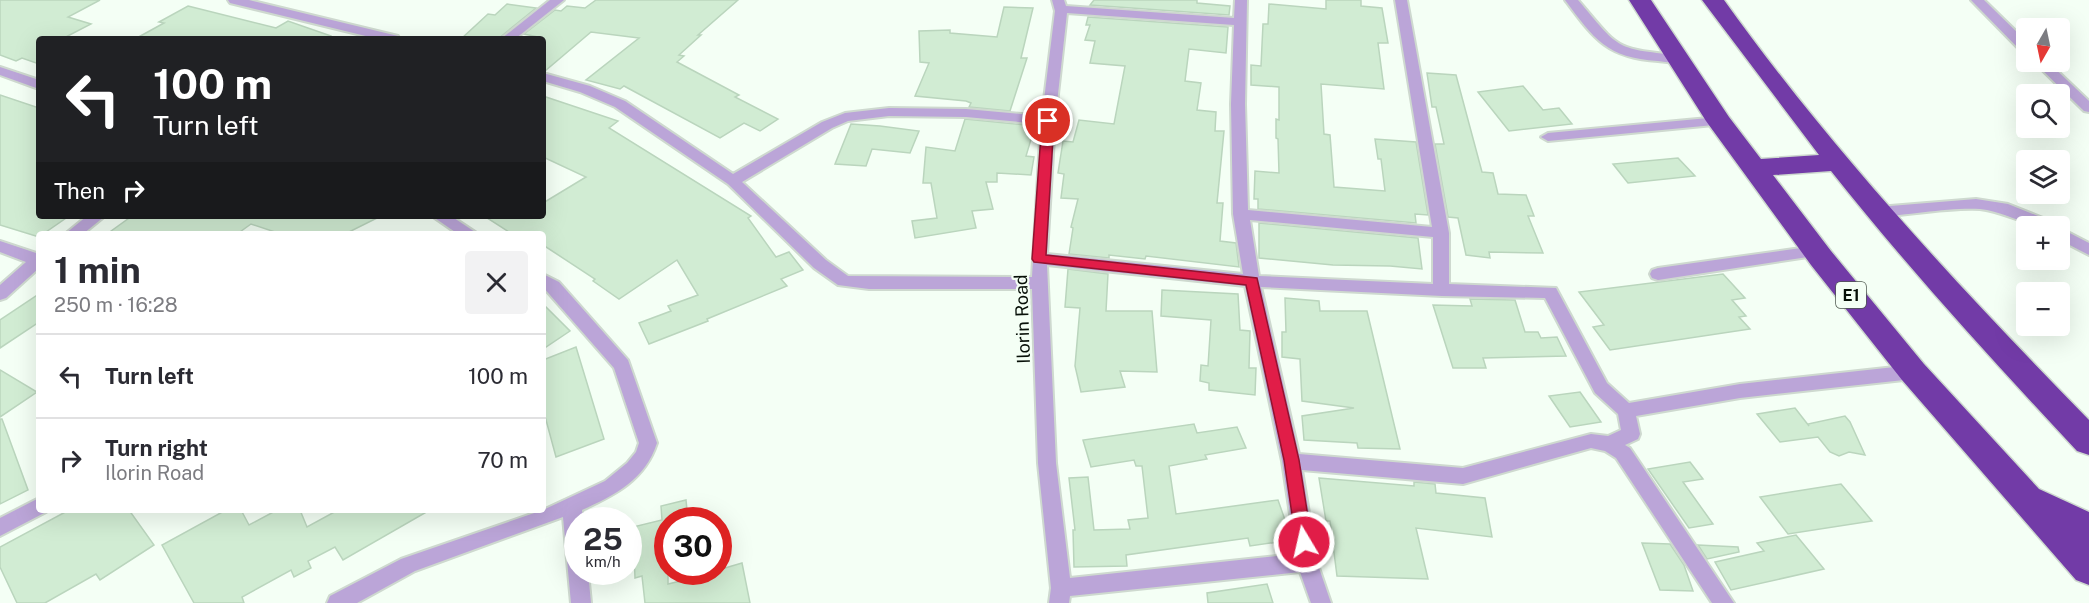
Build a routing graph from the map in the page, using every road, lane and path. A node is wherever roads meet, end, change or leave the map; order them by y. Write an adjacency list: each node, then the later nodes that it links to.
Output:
1 (234, 0): 11 (street)
2 (558, 0): 12 (street)
3 (1241, 0): 10 (street)
4 (1401, 0): 33 (street)
5 (1571, 0): 14 (street)
6 (1640, 0): 14 (highway, E1)
7 (1713, 0): 23 (highway)
8 (1977, 0): 13 (street)
9 (1059, 4): 10 (street); 20 (street, Ilorin Road)
10 (1238, 22): 27 (street)
11 (381, 36)
12 (511, 36)
13 (2016, 38)
14 (1678, 59): 21 (highway, E1)
15 (0, 71): 18 (street)
16 (2051, 72): 19 (street)
17 (546, 78): 25 (street)
18 (36, 84)
19 (2089, 108)
20 (1048, 121): 25 (street); 39 (street, Ilorin Road)
21 (1719, 121): 22 (street); 24 (highway, E1)
22 (1548, 137)
23 (1836, 162): 24 (highway); 26 (highway)
24 (1754, 168): 37 (highway, E1)
25 (733, 181): 44 (street)
26 (1878, 212): 28 (street); 49 (highway)
27 (1241, 214): 33 (street); 42 (street)
28 (2024, 216)
29 (93, 219): 31 (street)
30 (445, 219): 32 (street)
31 (77, 231)
32 (465, 231)
33 (1441, 233): 45 (street)
34 (2070, 239): 36 (street)
35 (0, 246): 38 (street)
36 (2089, 250)
37 (1815, 251): 41 (street); 47 (highway, E1)
38 (36, 259)
39 (1039, 259): 42 (street); 44 (street, Ilorin Road)
40 (36, 262): 46 (street)
41 (1658, 274)
42 (1252, 281): 45 (street); 51 (street)
43 (546, 283): 53 (street)
44 (1040, 283): 60 (street, Ilorin Road)
45 (1442, 290): 48 (street)
46 (0, 294)
47 (1913, 372): 48 (street); 52 (highway, E1)
48 (1626, 411): 50 (street)
49 (2089, 442)
50 (1609, 444): 51 (street); 64 (street)
51 (1292, 460): 57 (street)
52 (2026, 498): 56 (highway); 58 (highway, E1)
53 (572, 506): 61 (street)
54 (36, 508): 55 (street)
55 (0, 528)
56 (2089, 529)
57 (1307, 562): 60 (street); 63 (street)
58 (2089, 569)
59 (579, 585): 62 (street)
60 (1060, 595)
61 (337, 603)
62 (581, 603)
63 (1321, 603)
64 (1724, 603)

